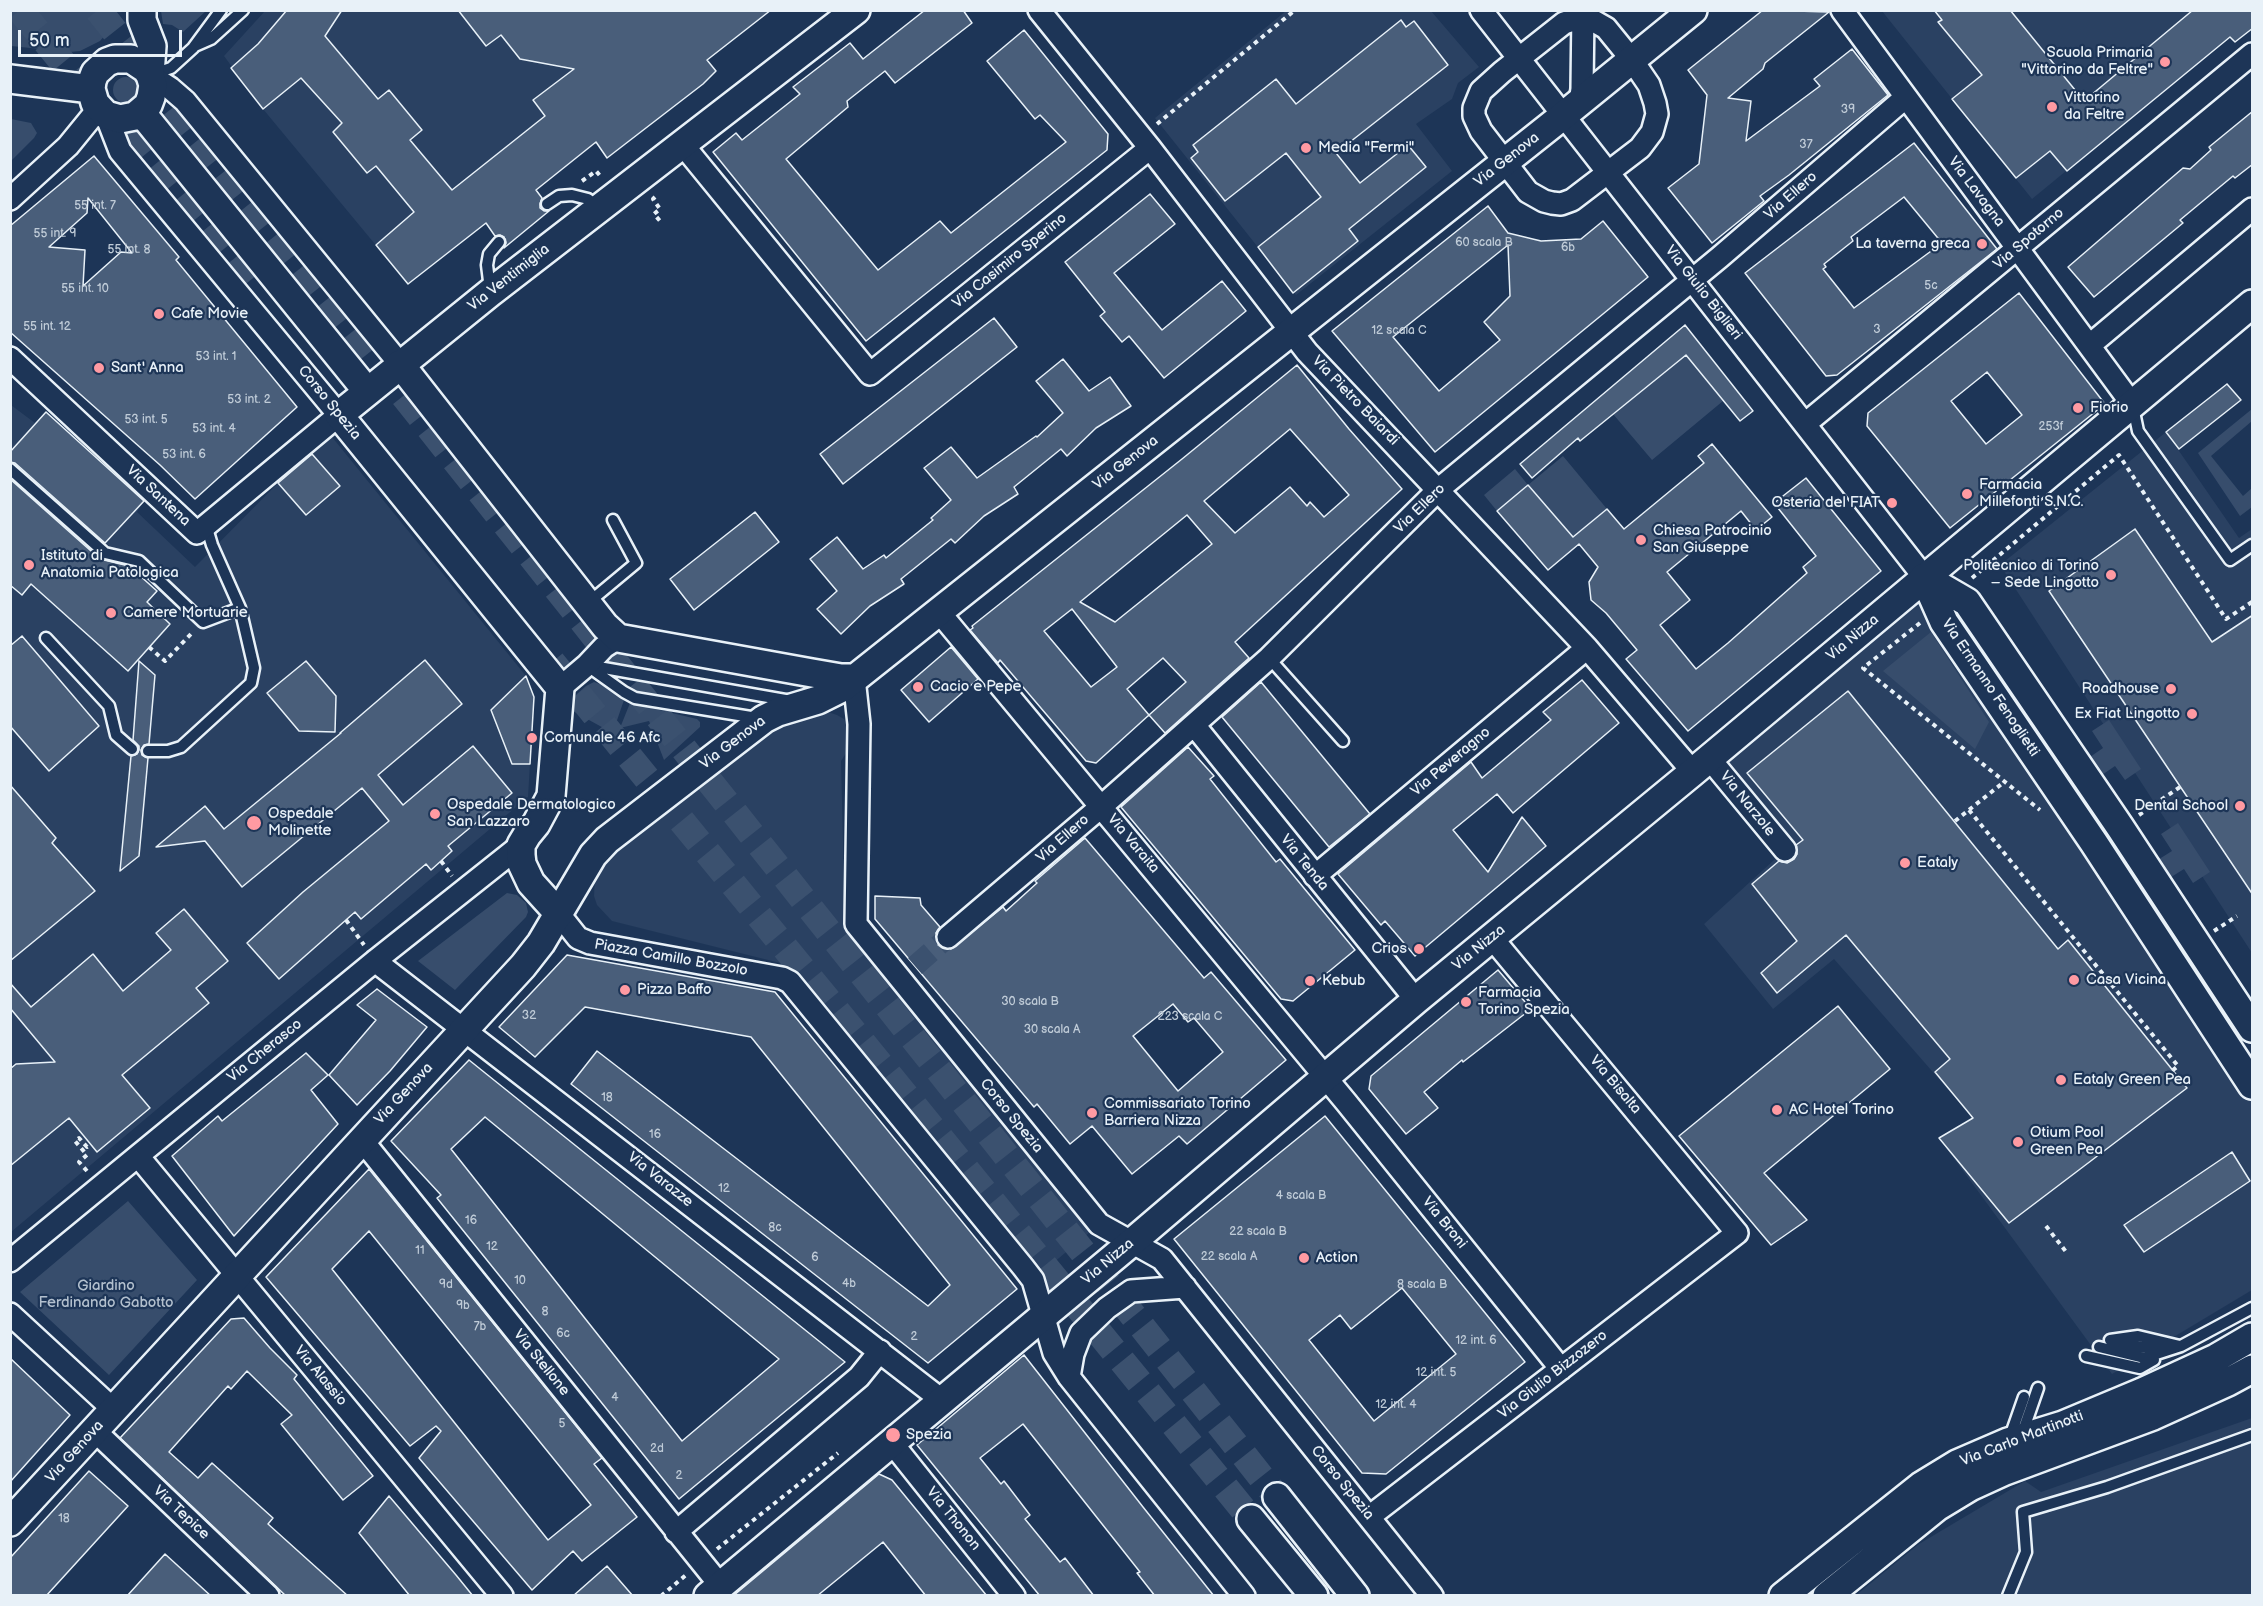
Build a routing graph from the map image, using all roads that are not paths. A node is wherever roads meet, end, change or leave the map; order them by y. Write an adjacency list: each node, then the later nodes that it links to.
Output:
1 (221, 10): 10 (lane)
2 (243, 10): 10 (lane)
3 (856, 10): 22 (street, Via Ventimiglia)
4 (1039, 10): 21 (street, Via Pietro Baiardi)
5 (1481, 10): 13 (street, Via Giulio Biglieri)
6 (1693, 10): 14 (street, Via Genova)
7 (1842, 10): 17 (street, Via Lavagna)
8 (142, 15): 12 (street); 15 (street)
9 (1583, 15): 13 (street); 14 (street); 19 (street)
10 (193, 48): 15 (lane)
11 (2253, 54): 30 (street, Via Spotorno)
12 (115, 58): 15 (street); 18 (street)
13 (1518, 58): 19 (street, Via Giulio Biglieri); 23 (street)
14 (1632, 60): 19 (street, Via Genova); 24 (street)
15 (150, 75): 20 (street); 37 (street)
16 (10, 79): 18 (street)
17 (1906, 97): 30 (street, Via Lavagna); 31 (street, Via Ellero)
18 (99, 104): 20 (street); 25 (street); 40 (street, Corso Spezia)
19 (1572, 109): 23 (street, Via Genova); 24 (street, Via Giulio Biglieri)
20 (141, 112): 38 (street)
21 (1145, 143): 22 (street, Via Casimiro Sperino); 34 (street, Via Pietro Baiardi)
22 (683, 145): 27 (street, Via Ventimiglia)
23 (1505, 162): 24 (street); 34 (street, Via Genova)
24 (1609, 172): 31 (street, Via Giulio Biglieri)
25 (10, 199)
26 (547, 204): 27 (lane)
27 (600, 208): 32 (street, Via Ventimiglia)
28 (2253, 209): 35 (street)
29 (499, 242): 32 (lane)
30 (2018, 249): 35 (street, Via Lavagna); 41 (street, Via Spotorno)
31 (1693, 279): 41 (street, Via Giulio Biglieri); 43 (street, Via Ellero)
32 (491, 292): 37 (street, Via Ventimiglia)
33 (2253, 304): 39 (street, Via Nizza)
34 (1291, 331): 43 (street, Via Pietro Baiardi); 50 (street, Via Genova)
35 (2090, 345): 39 (street, Via Lavagna)
36 (10, 358): 45 (street, Via Santena)
37 (400, 364): 38 (street, Via Ventimiglia); 48 (street)
38 (367, 391): 40 (street, Via Ventimiglia)
39 (2132, 404): 46 (lane); 47 (street, Via Nizza)
40 (339, 415): 45 (street, Via Santena); 57 (street, Corso Spezia)
41 (1805, 424): 47 (street, Via Giulio Biglieri)
42 (10, 469): 49 (lane)
43 (1439, 489): 53 (street, Via Pietro Baiardi); 54 (street, Via Ellero)
44 (613, 520): 48 (lane)
45 (206, 525): 49 (lane)
46 (2253, 544)
47 (1924, 577): 64 (street, Via Nizza); 74 (street, Via Ermanno Fenoglietti); 77 (street, Via Ermanno Fenoglietti)
48 (588, 604): 52 (street)
49 (240, 608): 63 (lane)
50 (939, 612): 56 (street, Via Genova); 65 (street, Via Varaita)
51 (46, 638): 62 (lane)
52 (618, 638): 55 (street); 56 (street)
53 (1587, 648): 64 (street, Via Pietro Baiardi); 68 (street, Via Peveragno)
54 (1269, 658): 60 (street, Via Ellero); 61 (lane)
55 (587, 665): 57 (street); 58 (lane); 59 (lane)
56 (854, 678): 58 (street, Via Genova); 81 (street, Corso Spezia)
57 (560, 688): 66 (street)
58 (806, 703): 59 (street, Via Genova)
59 (764, 719): 69 (street, Via Genova)
60 (1194, 725): 65 (street, Via Ellero); 68 (street, Via Tenda)
61 (1343, 741)
62 (132, 749)
63 (148, 751)
64 (1701, 765): 67 (street, Via Narzole); 71 (street, Via Nizza)
65 (1102, 806): 70 (street, Via Ellero); 76 (street, Via Varaita)
66 (521, 845): 69 (street, Piazza Camillo Bozzolo); 72 (street, Via Cherasco)
67 (1785, 850)
68 (1315, 876): 73 (street, Via Tenda)
69 (559, 914): 75 (street, Via Genova); 87 (street, Piazza Camillo Bozzolo)
70 (948, 937)
71 (1492, 938): 73 (street, Via Nizza); 80 (street, Via Bisalta)
72 (375, 961): 75 (street, Via Varazze); 79 (street, Via Cherasco)
73 (1416, 1000): 76 (street, Via Nizza)
74 (2253, 1028)
75 (464, 1030): 78 (street, Via Genova); 92 (street, Via Varazze)
76 (1326, 1078): 81 (street, Via Nizza); 94 (street, Via Broni)
77 (2253, 1085)
78 (362, 1140): 83 (street, Via Genova); 109 (street, Via Stellone)
79 (138, 1156): 82 (street, Via Cherasco); 83 (street, Via Alassio)
80 (1737, 1233): 94 (street, Via Giulio Bizzozero)
81 (1131, 1243): 84 (street, Corso Spezia); 87 (street, Via Nizza)
82 (10, 1261)
83 (236, 1277): 100 (street, Via Genova); 112 (street, Via Alassio)
84 (1185, 1287): 96 (street); 106 (street, Corso Spezia)
85 (2253, 1308): 90 (lane)
86 (10, 1314): 100 (street)
87 (1042, 1318): 96 (street); 99 (street, Via Nizza)
88 (2253, 1337): 103 (street, Via Carlo Martinotti)
89 (2110, 1340): 90 (lane)
90 (2181, 1346): 91 (lane); 93 (lane)
91 (2099, 1347)
92 (880, 1351): 99 (street, Via Varazze); 109 (street)
93 (2086, 1356)
94 (1561, 1369): 106 (street, Via Giulio Bizzozero)
95 (2253, 1369): 119 (street, Via Carlo Martinotti)
96 (1069, 1377): 114 (street)
97 (2038, 1389): 103 (lane)
98 (2024, 1397): 103 (lane)
99 (943, 1401): 104 (street, Via Nizza)
100 (114, 1410): 101 (street, Via Genova)
101 (94, 1431): 108 (street, Via Genova); 111 (street, Via Tepice)
102 (2253, 1435): 120 (lane)
103 (2014, 1440): 118 (street, Via Carlo Martinotti)
104 (892, 1443): 110 (street, Via Nizza); 113 (street, Via Thonon)
105 (1277, 1497): 116 (street)
106 (1369, 1517): 117 (street, Corso Spezia)
107 (1251, 1519): 115 (street)
108 (10, 1522)
109 (676, 1532): 110 (street, Via Stellone)
110 (714, 1591)
111 (268, 1596)
112 (502, 1596)
113 (1014, 1596)
114 (1244, 1596)
115 (1314, 1596)
116 (1355, 1596)
117 (1432, 1596)
118 (1783, 1596)
119 (1827, 1596)
120 (2008, 1596)

